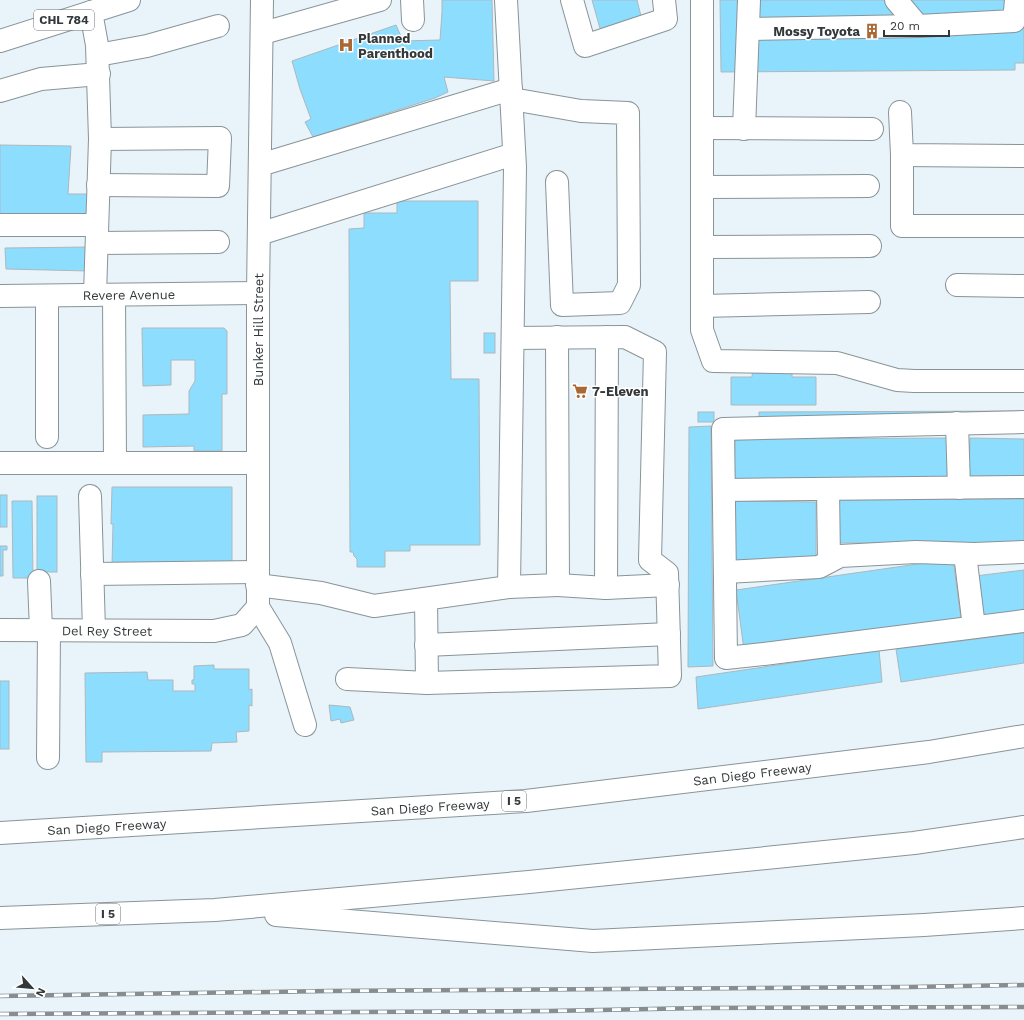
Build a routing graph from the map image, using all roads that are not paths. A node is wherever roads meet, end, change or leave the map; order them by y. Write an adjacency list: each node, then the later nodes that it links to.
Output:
1 (129, 0): 11 (main road, CHL 784)
2 (262, 0): 15 (main road, Bunker Hill Street)
3 (380, 0): 15 (main road)
4 (506, 0): 19 (main road)
5 (572, 0): 6 (main road)
6 (664, 0)
7 (702, 0): 21 (main road)
8 (749, 0): 14 (main road)
9 (896, 0): 13 (main road)
10 (1016, 0): 13 (main road)
11 (91, 12): 16 (main road, CHL 784); 17 (main road)
12 (218, 26): 17 (main road)
13 (918, 26): 14 (main road)
14 (748, 28): 22 (main road)
15 (263, 33): 28 (main road, Bunker Hill Street)
16 (0, 42)
17 (98, 65): 18 (main road); 24 (main road)
18 (0, 92)
19 (511, 94): 25 (main road); 28 (main road); 29 (main road)
20 (900, 112): 26 (main road)
21 (702, 128): 22 (main road); 31 (main road)
22 (744, 129): 23 (main road)
23 (872, 129)
24 (100, 139): 30 (main road); 30 (main road)
25 (514, 154): 36 (main road); 50 (main road)
26 (902, 155): 27 (main road); 34 (main road)
27 (1024, 156)
28 (260, 165): 36 (main road, Bunker Hill Street)
29 (558, 182)
30 (98, 185): 35 (main road)
31 (702, 186): 32 (main road); 39 (main road)
32 (868, 186)
33 (0, 225): 35 (main road)
34 (1024, 226)
35 (97, 234): 37 (main road); 43 (main road)
36 (259, 234): 42 (main road, Bunker Hill Street)
37 (218, 242)
38 (870, 246): 39 (main road)
39 (702, 247): 47 (main road)
40 (957, 285): 41 (main road)
41 (1024, 286)
42 (258, 292): 43 (main road, Revere Avenue); 57 (main road, Bunker Hill Street)
43 (105, 295): 45 (main road, Revere Avenue); 55 (main road)
44 (0, 296): 45 (main road, Revere Avenue)
45 (47, 296): 54 (main road)
46 (869, 302): 47 (main road)
47 (702, 306): 51 (main road)
48 (557, 337): 49 (main road); 50 (main road); 70 (main road)
49 (607, 337): 71 (main road); 73 (main road)
50 (513, 338): 72 (main road)
51 (1024, 381)
52 (1024, 422): 53 (main road)
53 (957, 423): 59 (main road); 61 (main road)
54 (47, 437)
55 (115, 462): 56 (main road); 57 (main road)
56 (0, 463)
57 (257, 463): 68 (main road, Bunker Hill Street)
58 (1024, 487): 59 (main road)
59 (959, 488): 60 (main road)
60 (828, 489): 61 (main road); 65 (main road)
61 (724, 490): 66 (main road)
62 (90, 496): 67 (main road)
63 (1024, 552): 64 (main road)
64 (965, 554): 65 (main road); 77 (main road)
65 (830, 561): 66 (main road)
66 (725, 572): 77 (main road)
67 (92, 574): 68 (main road); 80 (main road)
68 (257, 578): 74 (main road); 75 (main road, Bunker Hill Street)
69 (39, 581): 79 (main road)
70 (558, 585): 72 (main road); 73 (main road)
71 (668, 585): 73 (main road); 81 (main road)
72 (509, 587): 74 (main road)
73 (606, 588)
74 (426, 599): 82 (main road)
75 (258, 606): 80 (main road, Del Rey Street); 85 (main road)
76 (1024, 620): 77 (main road)
77 (974, 627)
78 (0, 630): 79 (main road, Del Rey Street)
79 (45, 630): 80 (main road, Del Rey Street); 87 (main road)
80 (94, 630)
81 (669, 634): 82 (main road); 84 (main road)
82 (426, 644): 84 (main road)
83 (348, 679): 84 (main road)
84 (427, 684)
85 (304, 725)
86 (1024, 736): 89 (main road, San Diego Freeway / I 5)
87 (48, 758)
88 (1024, 827): 90 (main road, I 5)
89 (0, 832)
90 (215, 910): 91 (main road, I 5); 92 (main road)
91 (0, 918)
92 (1024, 918)

